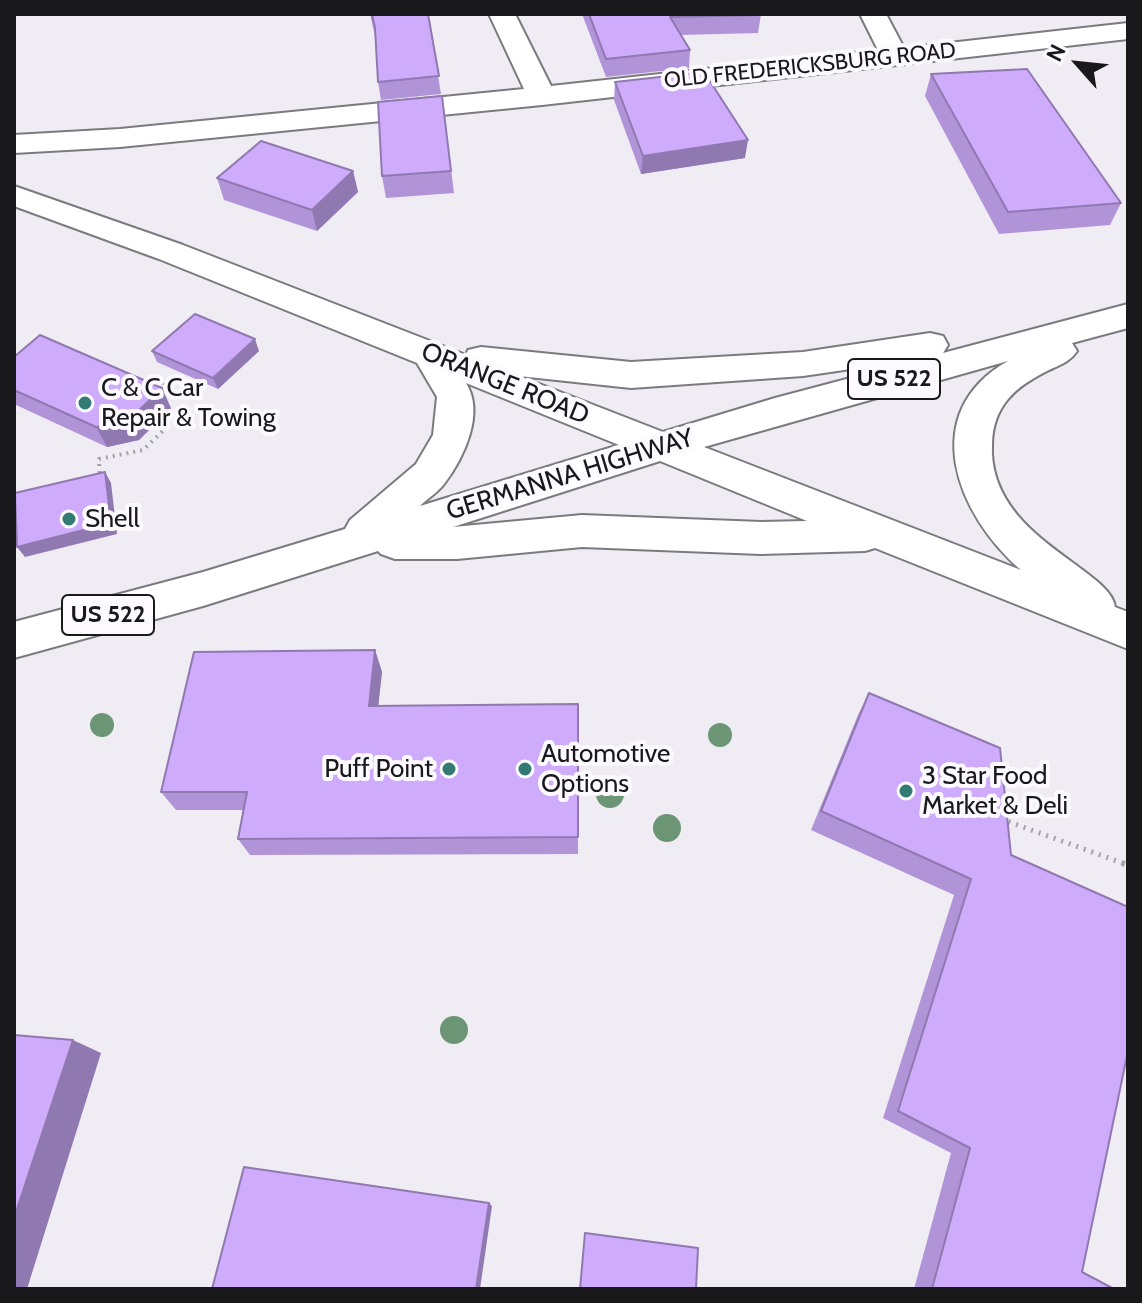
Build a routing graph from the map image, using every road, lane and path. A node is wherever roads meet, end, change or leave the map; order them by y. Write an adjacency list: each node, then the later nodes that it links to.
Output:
1 (502, 14): 5 (main road)
2 (873, 14): 4 (main road)
3 (1128, 31): 4 (main road, OLD FREDERICKSBURG ROAD)
4 (895, 57): 5 (main road, OLD FREDERICKSBURG ROAD)
5 (542, 96): 7 (main road, OLD FREDERICKSBURG ROAD)
6 (17, 113): 7 (main road)
7 (120, 138): 8 (main road, OLD FREDERICKSBURG ROAD)
8 (14, 144)
9 (14, 195): 11 (main road, ORANGE ROAD)
10 (1127, 316): 11 (main road); 15 (main road, GERMANNA HIGHWAY / US 522); 19 (main road)
11 (429, 354): 15 (main road, ORANGE ROAD); 18 (main road)
12 (162, 383): 14 (path)
13 (148, 431): 14 (path)
14 (158, 435): 16 (path)
15 (663, 446): 17 (main road, ORANGE ROAD); 18 (main road, GERMANNA HIGHWAY / US 522)
16 (100, 481)
17 (883, 534): 18 (main road); 19 (main road, ORANGE ROAD)
18 (350, 543): 20 (main road, GERMANNA HIGHWAY / US 522)
19 (1128, 631)
20 (14, 640)
21 (987, 814): 22 (path)
22 (1128, 865)

